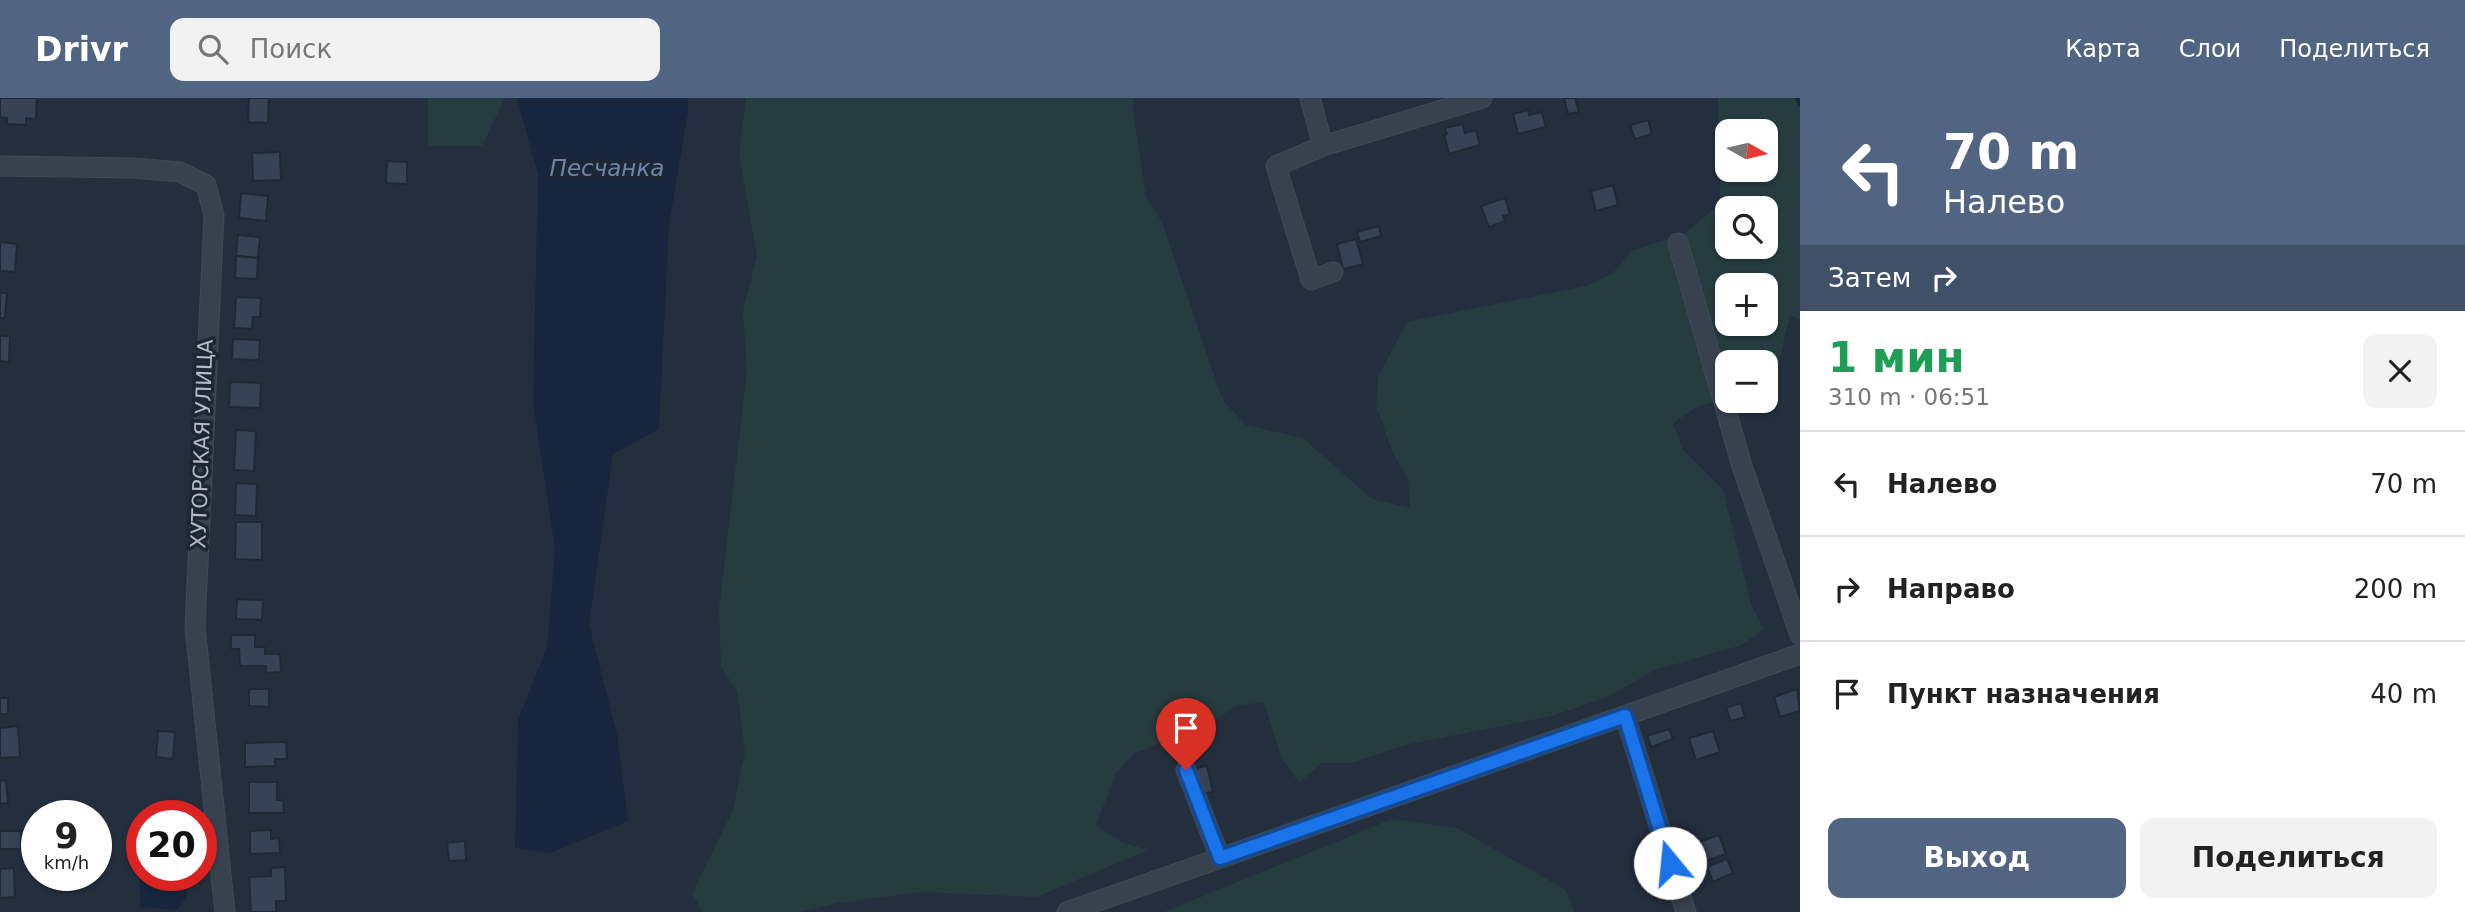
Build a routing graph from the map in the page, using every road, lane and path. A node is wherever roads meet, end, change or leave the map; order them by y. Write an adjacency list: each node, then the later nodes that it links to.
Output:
1 (1310, 98): 3 (street)
2 (1482, 98): 3 (street)
3 (1324, 146): 6 (street)
4 (0, 166): 12 (street, ХУТОРСКАЯ УЛИЦА)
5 (1678, 243): 7 (street)
6 (1333, 272)
7 (1800, 635)
8 (1800, 654): 9 (street)
9 (1625, 716): 11 (street); 14 (street)
10 (1186, 770): 11 (street)
11 (1220, 858): 13 (street)
12 (225, 912)
13 (1067, 912)
14 (1686, 912)

